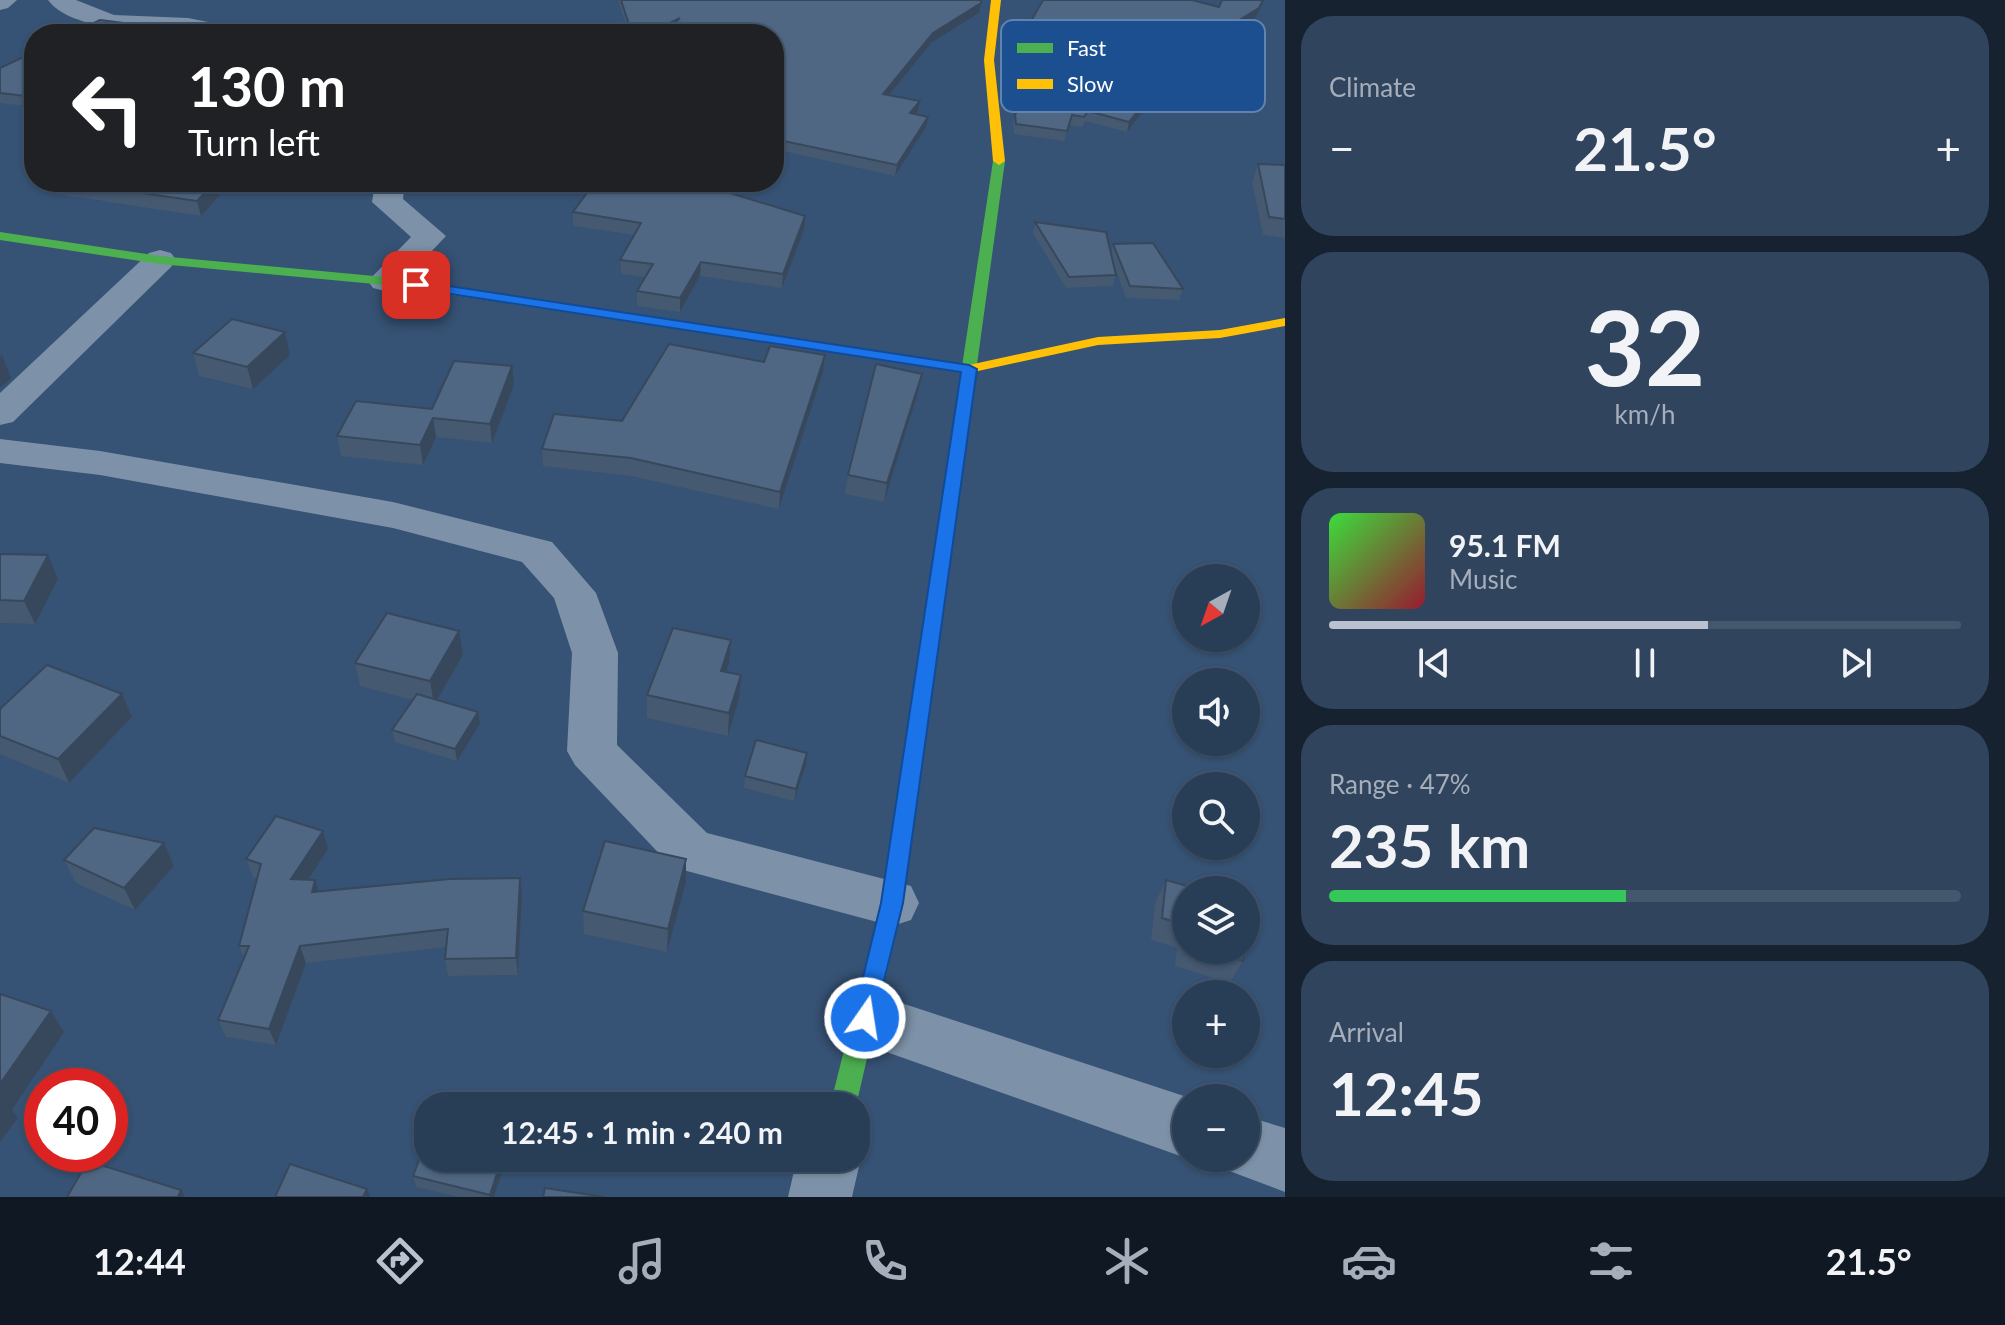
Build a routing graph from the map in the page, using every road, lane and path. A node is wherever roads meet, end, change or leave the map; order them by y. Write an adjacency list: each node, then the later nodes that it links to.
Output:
1 (60, 0): 3 (street)
2 (996, 0): 9 (street)
3 (136, 24)
4 (388, 192): 7 (street)
5 (0, 236): 6 (street)
6 (160, 260): 7 (street); 10 (street)
7 (385, 281): 9 (street)
8 (1285, 322): 9 (street)
9 (969, 369): 12 (street)
10 (0, 414)
11 (0, 451): 12 (street)
12 (892, 903): 13 (street)
13 (865, 1018): 14 (street); 15 (street)
14 (846, 1092)
15 (1172, 1122)
16 (1260, 1152): 17 (street)
17 (1285, 1160)
18 (826, 1172): 19 (street)
19 (820, 1197)

